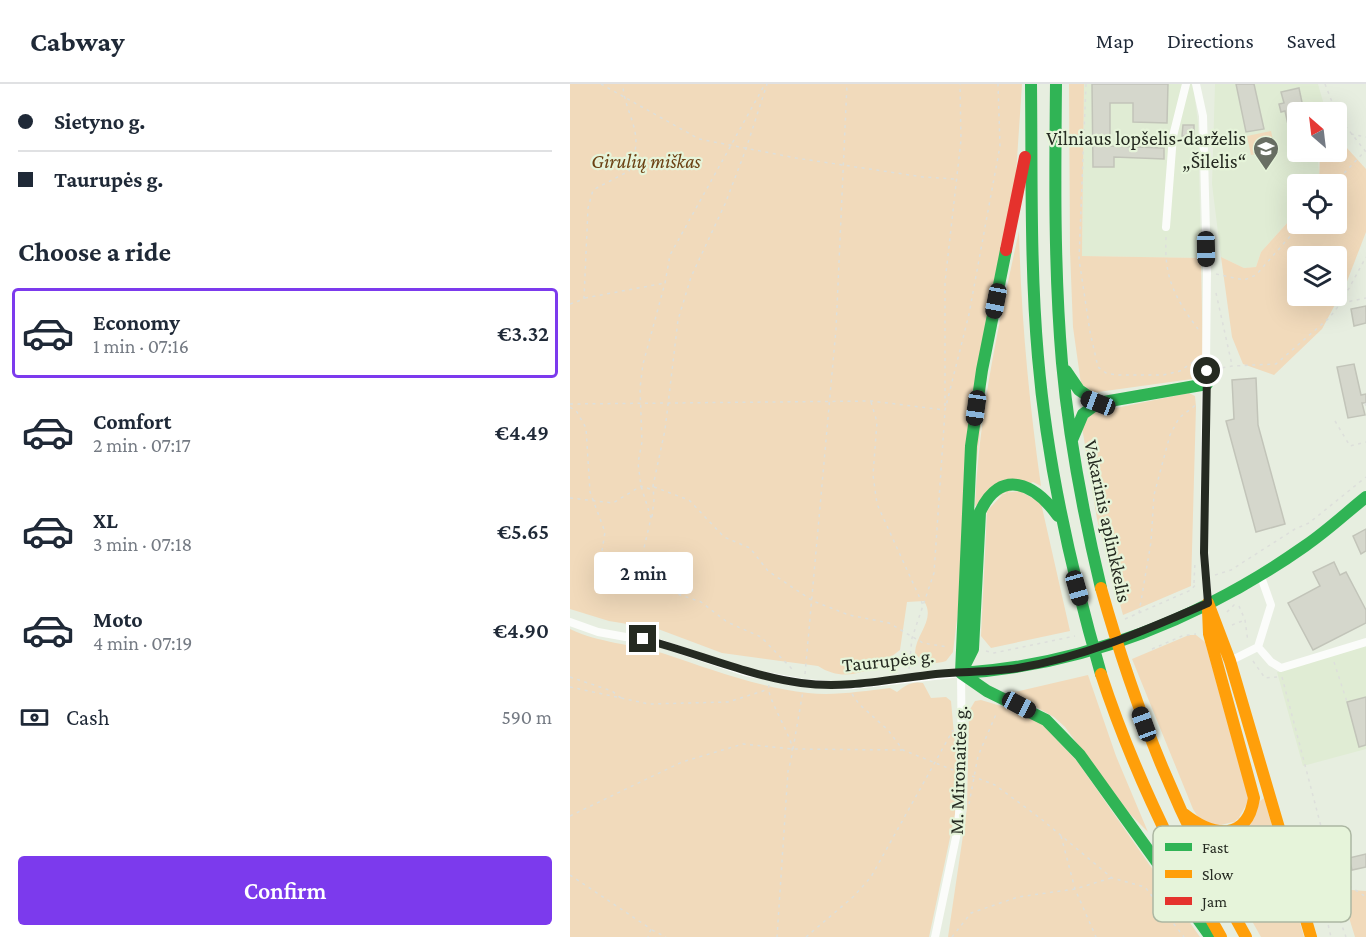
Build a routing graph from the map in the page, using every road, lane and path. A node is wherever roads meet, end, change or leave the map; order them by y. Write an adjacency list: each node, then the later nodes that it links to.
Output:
1 (601, 84): 13 (path)
2 (623, 84): 13 (path)
3 (766, 84): 20 (path); 21 (path)
4 (848, 84): 23 (path)
5 (960, 84): 25 (path)
6 (998, 84): 53 (path)
7 (1031, 84): 15 (main road)
8 (1056, 84): 40 (main road, Vakarinis aplinkkelis)
9 (1086, 84): 39 (path)
10 (1186, 84): 26 (street)
11 (1196, 84): 29 (street)
12 (1325, 84): 14 (path)
13 (623, 97): 20 (path); 34 (path)
14 (1332, 102)
15 (1031, 127): 65 (main road); 81 (main road)
16 (1347, 128): 17 (path)
17 (1351, 134): 18 (path); 19 (path); 22 (path)
18 (1347, 135)
19 (1366, 137)
20 (731, 146): 21 (path); 30 (path)
21 (746, 149): 23 (path); 46 (path)
22 (1365, 152): 24 (path)
23 (844, 164): 25 (path); 47 (path)
24 (1344, 174)
25 (955, 179): 53 (path)
26 (1166, 227): 38 (path)
27 (1292, 234): 29 (path)
28 (1366, 257): 32 (path)
29 (1207, 272): 38 (street)
30 (665, 283): 34 (path); 45 (path)
31 (1215, 285): 41 (path)
32 (1347, 292)
33 (1366, 298): 35 (path)
34 (584, 299): 36 (path)
35 (1347, 302)
36 (570, 304)
37 (1338, 306): 41 (path)
38 (1207, 342): 39 (street)
39 (1207, 352): 42 (street)
40 (1062, 363): 48 (main road); 55 (main road, Vakarinis aplinkkelis)
41 (1232, 366): 42 (path)
42 (1207, 371): 43 (street)
43 (1207, 384): 48 (main road); 71 (street)
44 (871, 401): 47 (path); 53 (path); 72 (path)
45 (640, 402): 46 (path); 51 (path); 58 (path)
46 (669, 402): 47 (path); 59 (path)
47 (831, 403): 70 (path)
48 (1098, 403): 55 (main road)
49 (1365, 403): 52 (path)
50 (1197, 404): 69 (path)
51 (570, 406): 63 (path)
52 (1366, 407)
53 (945, 410): 72 (path)
54 (1335, 421): 56 (path)
55 (1071, 442): 103 (main road, Vakarinis aplinkkelis)
56 (1366, 442)
57 (1366, 477): 66 (path)
58 (641, 486): 60 (path); 63 (path); 64 (path)
59 (653, 486): 60 (path); 70 (path)
60 (653, 490): 64 (path)
61 (1366, 497): 67 (main road, Taurupės g.)
62 (570, 498): 63 (path)
63 (592, 500): 68 (path)
64 (651, 518): 68 (path)
65 (1060, 519): 82 (main road); 105 (main road)
66 (1218, 573)
67 (1260, 574): 71 (main road, Taurupės g.); 80 (street)
68 (654, 581): 91 (path)
69 (1194, 584)
70 (813, 601): 77 (path); 91 (path)
71 (1208, 603): 85 (main road); 87 (main road, Taurupės g.); 108 (main road)
72 (923, 606): 77 (path)
73 (1245, 620): 75 (path)
74 (570, 622): 89 (street, Taurupės g.)
75 (1227, 626)
76 (1203, 637): 83 (path)
77 (912, 638): 81 (path); 90 (path)
78 (1059, 640): 82 (path)
79 (1366, 642): 84 (street)
80 (1258, 648): 85 (street); 86 (street)
81 (960, 649): 87 (main road)
82 (973, 649): 87 (main road)
83 (1152, 649)
84 (1331, 653): 86 (street); 97 (path)
85 (1230, 661): 109 (main road)
86 (1281, 668): 110 (path)
87 (961, 673): 90 (street, Taurupės g.); 95 (main road); 98 (street, M. Mironaitės g.)
88 (570, 677): 96 (path)
89 (771, 678): 91 (street, Taurupės g.); 94 (path)
90 (909, 678): 92 (street, Taurupės g.)
91 (804, 683): 92 (street, Taurupės g.); 99 (path)
92 (846, 686): 100 (path)
93 (570, 687): 96 (path)
94 (767, 690): 96 (path); 99 (path)
95 (1003, 698): 111 (path); 112 (main road)
96 (622, 699)
97 (1347, 702)
98 (962, 714): 101 (path); 102 (street, M. Mironaitės g.)
99 (792, 749): 100 (path); 104 (path); 129 (path)
100 (903, 750): 101 (path)
101 (933, 764): 102 (path); 130 (path)
102 (962, 773): 131 (street, M. Mironaitės g.)
103 (1182, 813): 106 (main road, Vakarinis aplinkkelis); 107 (main road)
104 (570, 816)
105 (1162, 826)
106 (1188, 826)
107 (1201, 826)
108 (1237, 826)
109 (1278, 826)
110 (1321, 826)
111 (1060, 835): 114 (path); 116 (path)
112 (1153, 857)
113 (570, 876): 126 (path)
114 (1112, 878): 116 (path); 117 (path)
115 (1351, 887): 118 (path)
116 (1075, 889): 132 (path); 133 (path)
117 (1153, 897)
118 (1366, 897)
119 (1172, 922): 134 (path)
120 (1200, 922): 135 (main road)
121 (1213, 922): 136 (main road)
122 (1237, 922): 137 (main road, Vakarinis aplinkkelis)
123 (1307, 922): 138 (main road)
124 (1328, 922): 139 (path)
125 (1341, 922): 140 (path)
126 (651, 929): 127 (path); 128 (path)
127 (648, 937)
128 (666, 937)
129 (777, 937)
130 (806, 937)
131 (935, 937)
132 (952, 937)
133 (1096, 937)
134 (1184, 937)
135 (1211, 937)
136 (1221, 937)
137 (1246, 937)
138 (1311, 937)
139 (1331, 937)
140 (1346, 937)

